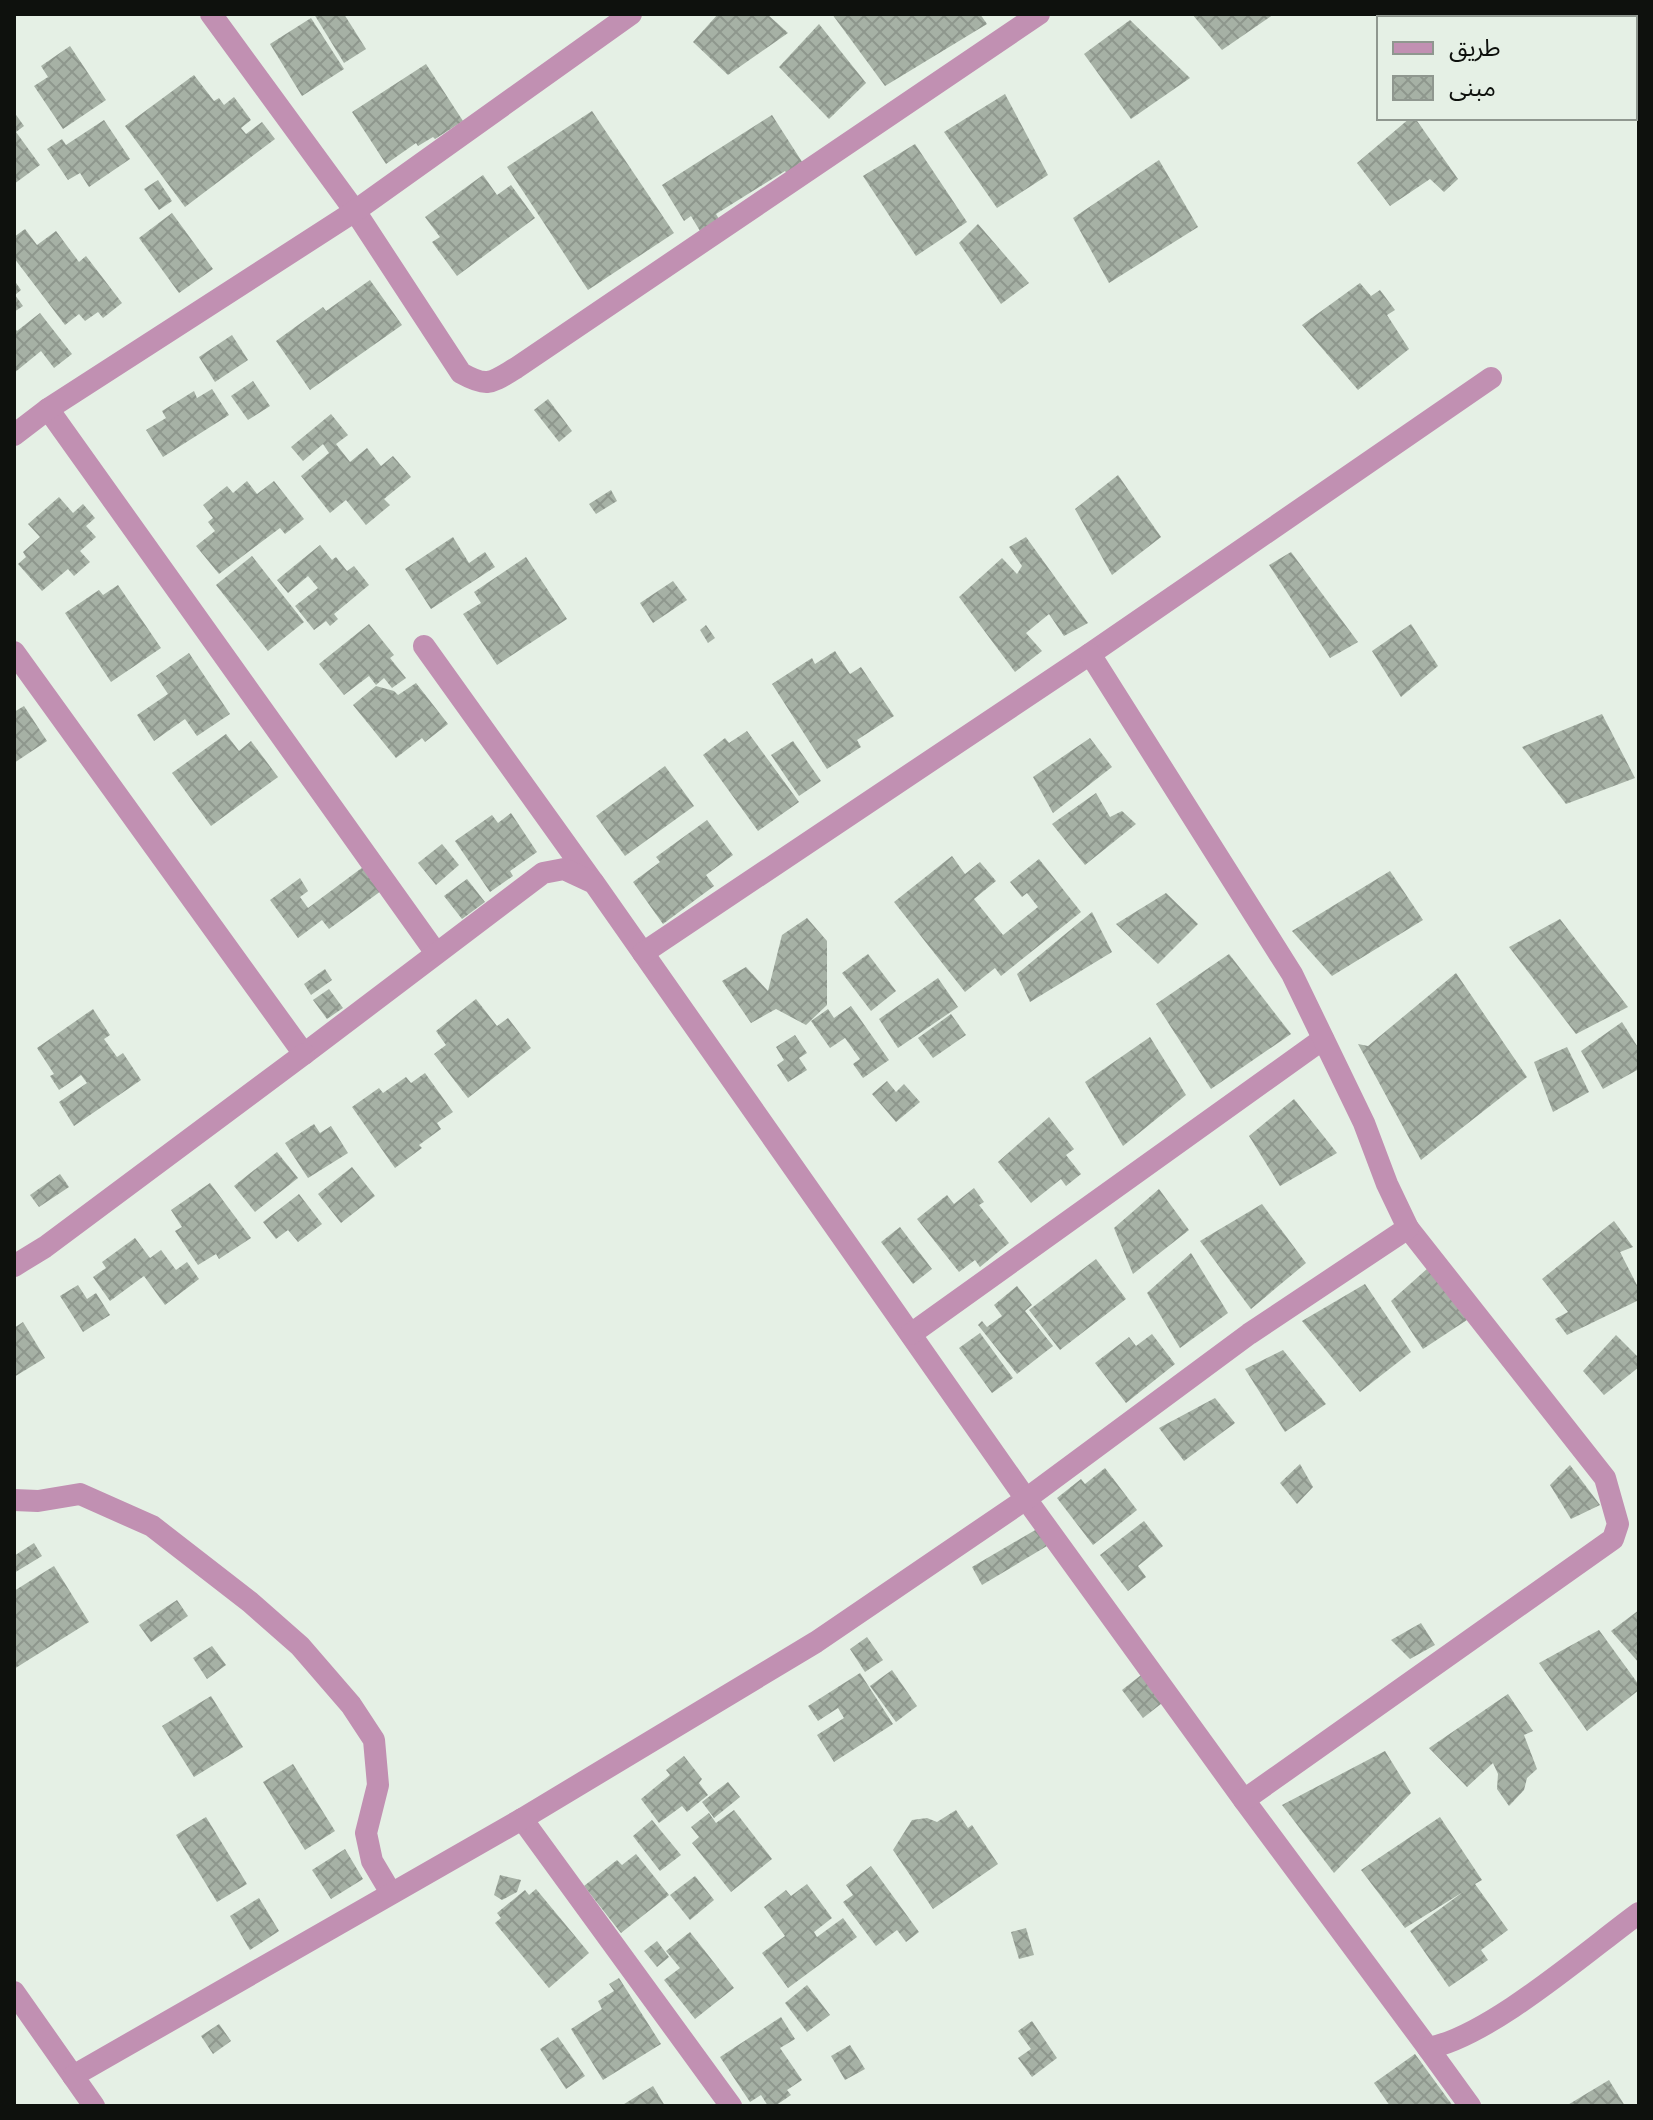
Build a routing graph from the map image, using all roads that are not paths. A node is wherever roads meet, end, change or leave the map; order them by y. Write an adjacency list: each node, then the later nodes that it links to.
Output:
1 (211, 14): 4 (street)
2 (631, 14): 4 (street)
3 (1039, 14): 4 (street)
4 (355, 211): 6 (street)
5 (1491, 378): 10 (street)
6 (48, 409): 7 (street); 12 (street)
7 (14, 435)
8 (424, 646): 11 (street)
9 (14, 652): 15 (street)
10 (1090, 654): 13 (street); 14 (street)
11 (594, 883): 12 (street); 13 (street)
12 (436, 953): 15 (street)
13 (643, 953): 18 (street)
14 (1323, 1039): 16 (street); 18 (street)
15 (304, 1054): 17 (street)
16 (1408, 1228): 19 (street); 21 (street)
17 (14, 1266)
18 (911, 1334): 19 (street)
19 (1026, 1499): 21 (street); 22 (street)
20 (14, 1500): 23 (street)
21 (1244, 1800): 26 (street)
22 (522, 1819): 23 (street); 29 (street)
23 (391, 1893): 27 (street)
24 (1639, 1913): 26 (street)
25 (14, 1992): 27 (street)
26 (1428, 2048): 30 (street)
27 (73, 2076): 28 (street)
28 (94, 2106)
29 (731, 2106)
30 (1470, 2106)

